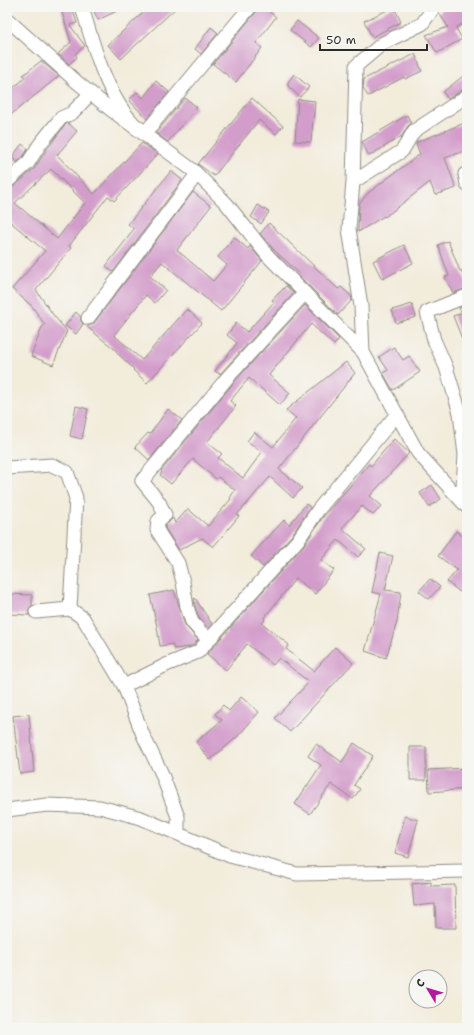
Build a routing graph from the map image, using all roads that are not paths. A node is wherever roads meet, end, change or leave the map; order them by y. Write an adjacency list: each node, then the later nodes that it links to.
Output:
1 (82, 7): 2 (street)
2 (250, 7)
3 (434, 7): 9 (street)
4 (7, 19): 5 (street)
5 (91, 94): 7 (street); 8 (street)
6 (467, 96): 9 (street)
7 (197, 174): 10 (street); 12 (street)
8 (7, 182)
9 (353, 182): 13 (street)
10 (305, 293): 13 (street); 19 (street)
11 (467, 296): 16 (street)
12 (88, 318)
13 (363, 352): 14 (street)
14 (397, 414): 16 (street); 19 (street)
15 (7, 468): 17 (street)
16 (464, 504)
17 (70, 609): 18 (street); 20 (street)
18 (36, 612)
19 (209, 640): 20 (street)
20 (124, 686): 22 (street)
21 (7, 810): 22 (street)
22 (178, 834): 23 (street)
23 (467, 871)

